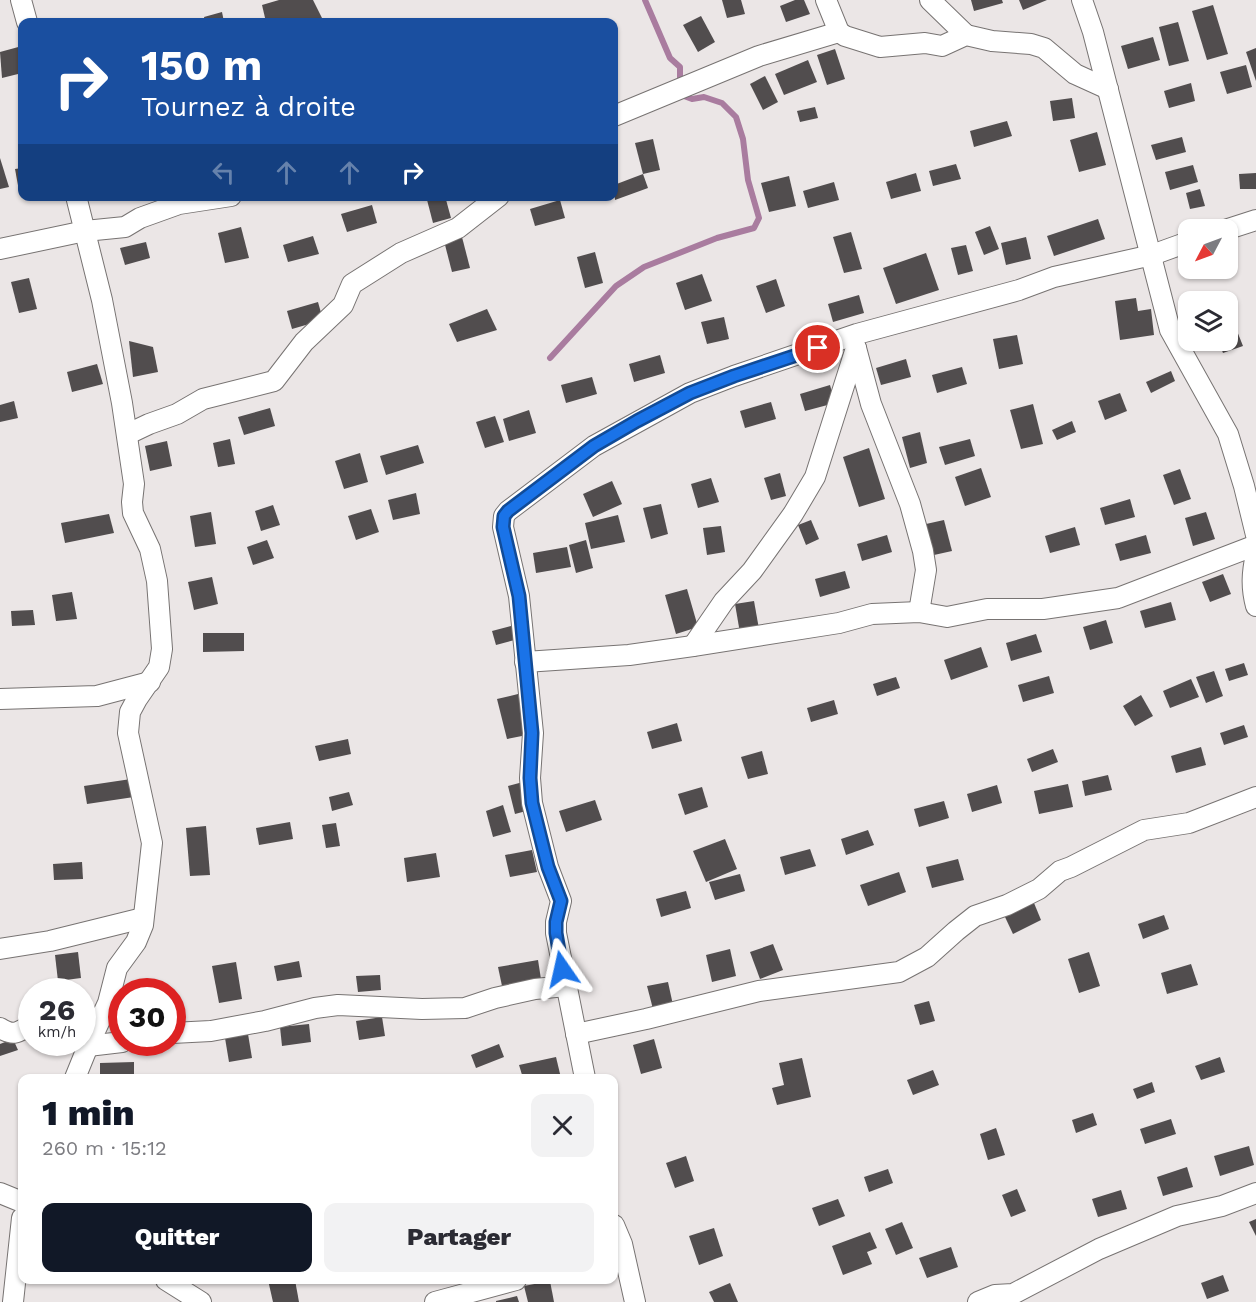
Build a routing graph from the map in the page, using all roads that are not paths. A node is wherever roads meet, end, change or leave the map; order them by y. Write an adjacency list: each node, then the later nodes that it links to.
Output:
1 (21, 0): 5 (street)
2 (826, 0): 6 (street)
3 (930, 0): 7 (street)
4 (1082, 0): 8 (street)
5 (26, 18)
6 (839, 32): 7 (street); 9 (street)
7 (966, 34): 8 (street)
8 (1108, 89): 18 (street)
9 (618, 115)
10 (77, 201): 15 (street)
11 (202, 201): 15 (street)
12 (493, 201): 20 (street)
13 (1256, 220): 14 (street)
14 (1238, 226)
15 (85, 231): 17 (street); 20 (street)
16 (1178, 246): 18 (street)
17 (0, 249)
18 (1152, 255): 19 (street); 21 (street)
19 (857, 340): 26 (street); 27 (street); 28 (street)
20 (128, 435): 29 (street)
21 (1250, 484): 22 (street)
22 (1256, 535)
23 (1256, 545): 26 (street)
24 (1256, 554): 25 (street)
25 (1256, 606)
26 (919, 612): 27 (street)
27 (693, 646): 28 (street)
28 (525, 662): 34 (street)
29 (150, 682): 30 (street); 32 (street)
30 (0, 699)
31 (1256, 797): 39 (street)
32 (143, 918): 33 (street); 35 (street)
33 (0, 949)
34 (566, 986): 38 (street); 39 (street)
35 (96, 1024)
36 (0, 1028): 37 (street)
37 (18, 1031)
38 (186, 1032)
39 (576, 1034): 42 (street)
40 (81, 1056): 41 (street)
41 (76, 1074)
42 (584, 1074)
43 (0, 1193): 45 (street)
44 (1256, 1193): 55 (street)
45 (18, 1200)
46 (618, 1245): 54 (street)
47 (18, 1255): 51 (street)
48 (172, 1284): 52 (street)
49 (507, 1284): 50 (street)
50 (483, 1294): 53 (street)
51 (13, 1302)
52 (201, 1302)
53 (435, 1302)
54 (636, 1302)
55 (978, 1302)

